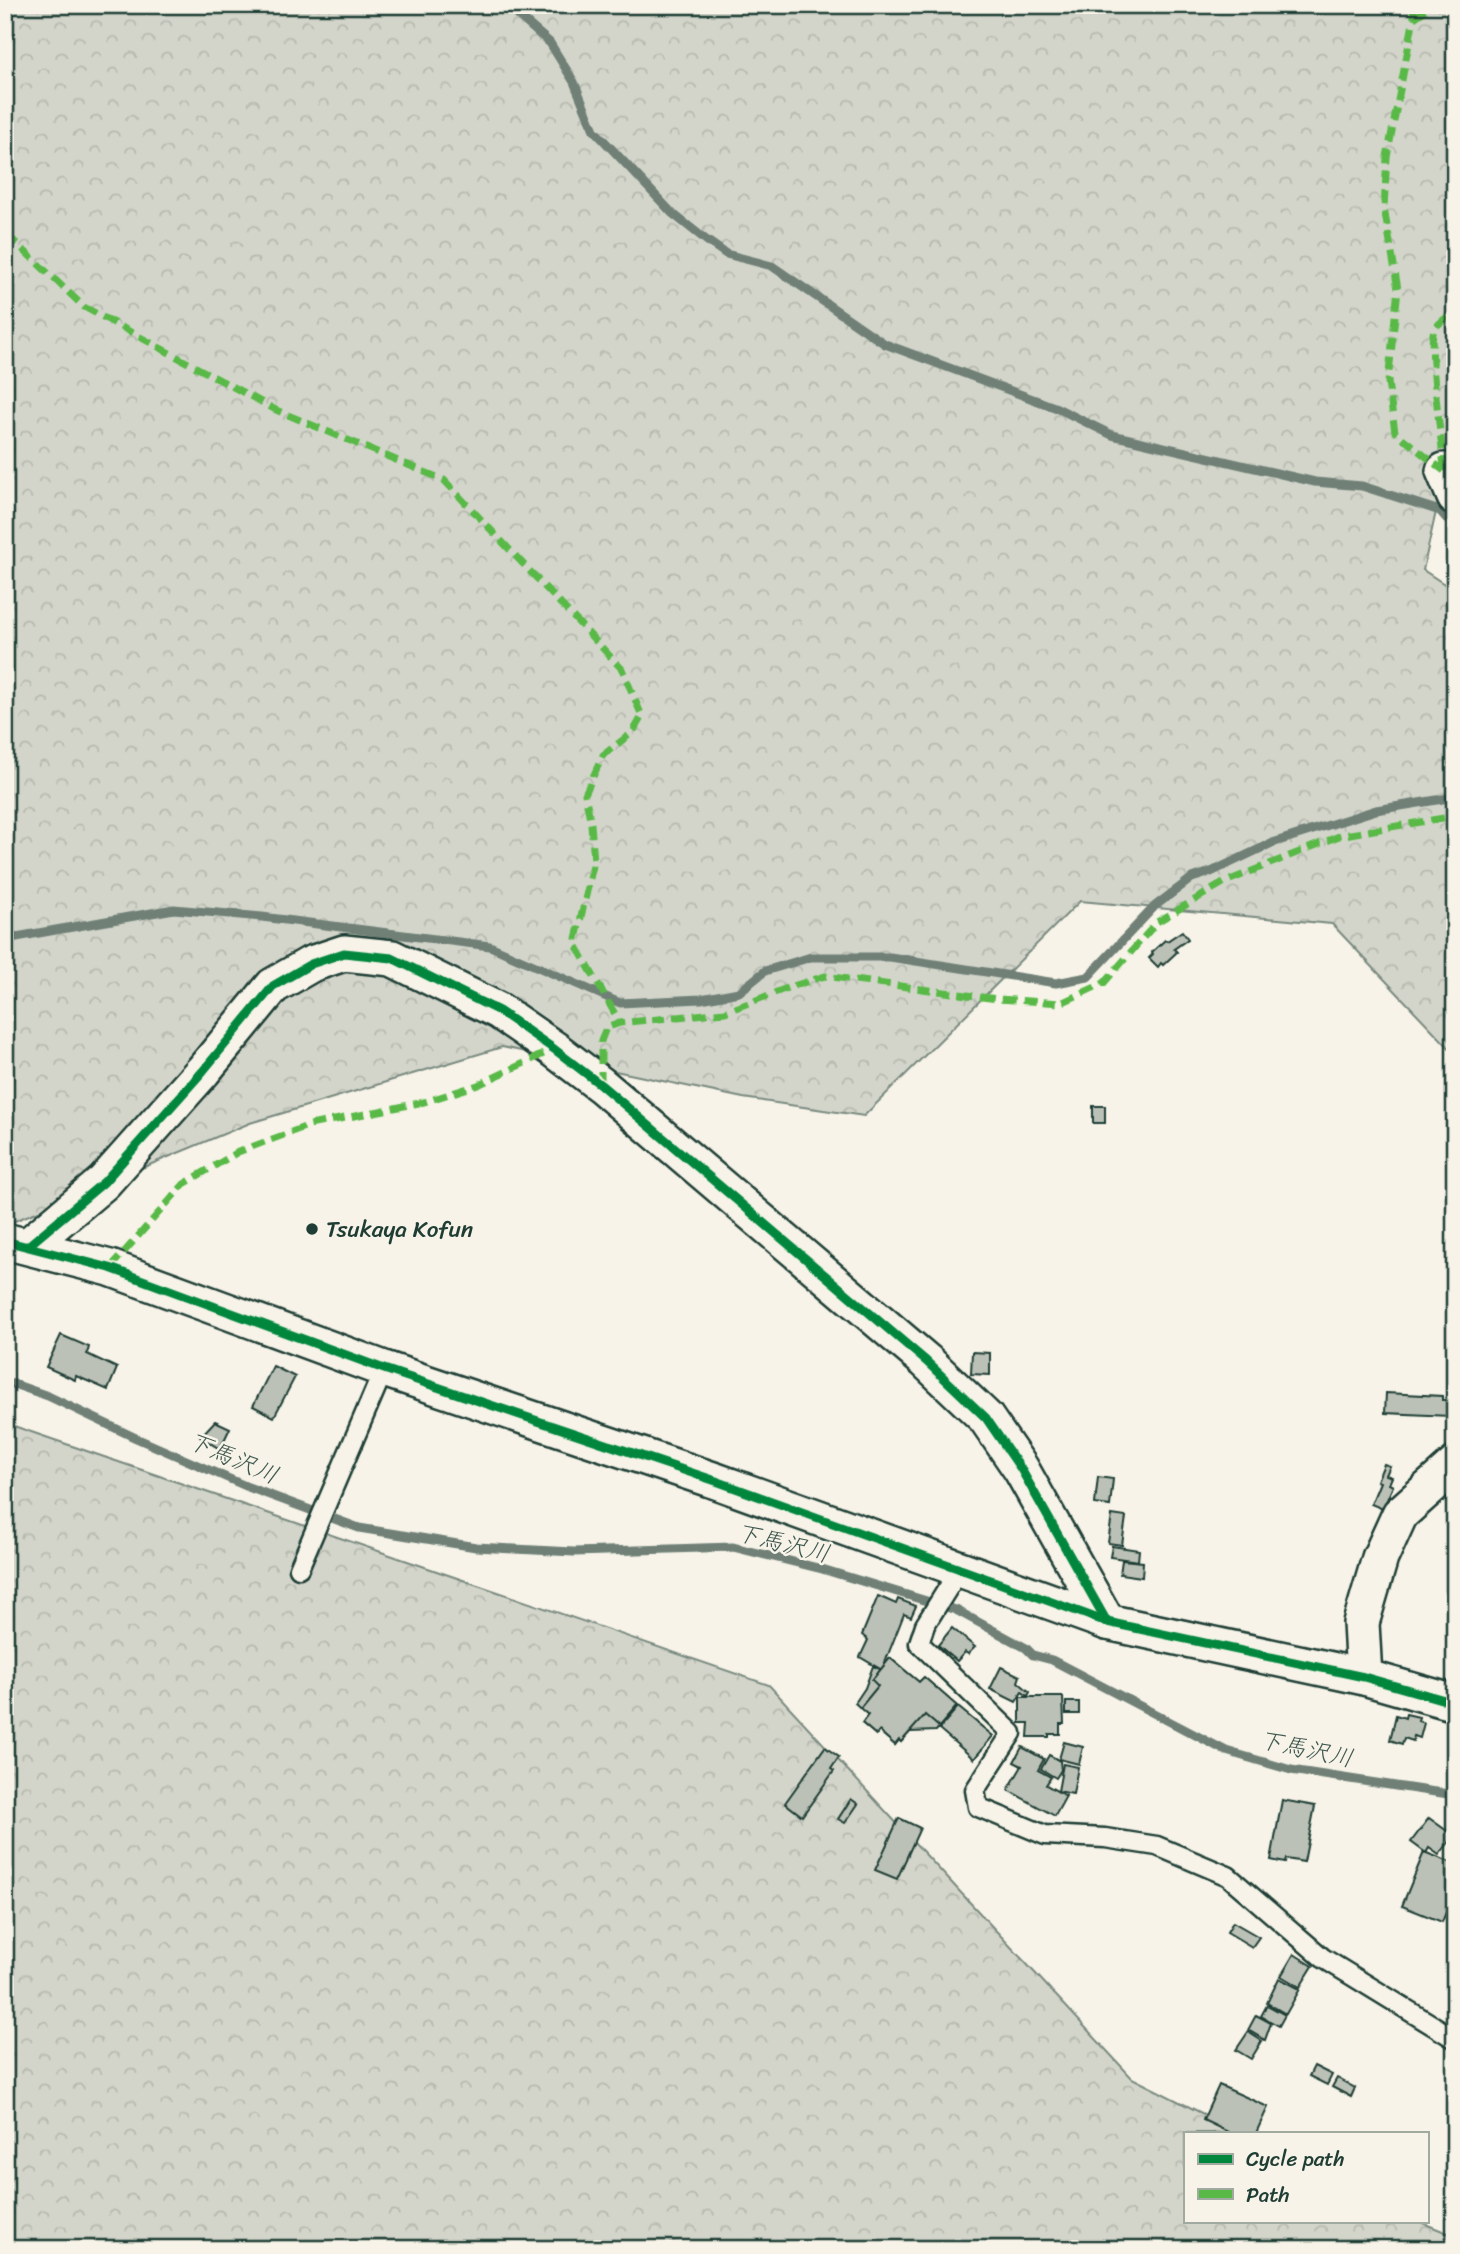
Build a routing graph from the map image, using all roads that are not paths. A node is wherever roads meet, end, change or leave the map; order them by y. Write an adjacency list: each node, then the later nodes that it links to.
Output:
1 (16, 1243): 2 (street); 6 (street)
2 (384, 1369): 4 (lane); 5 (street)
3 (1455, 1465): 7 (street)
4 (299, 1568)
5 (954, 1578): 6 (street); 9 (lane)
6 (1107, 1622): 7 (street)
7 (1364, 1677): 8 (street)
8 (1455, 1703)
9 (1455, 2039)

